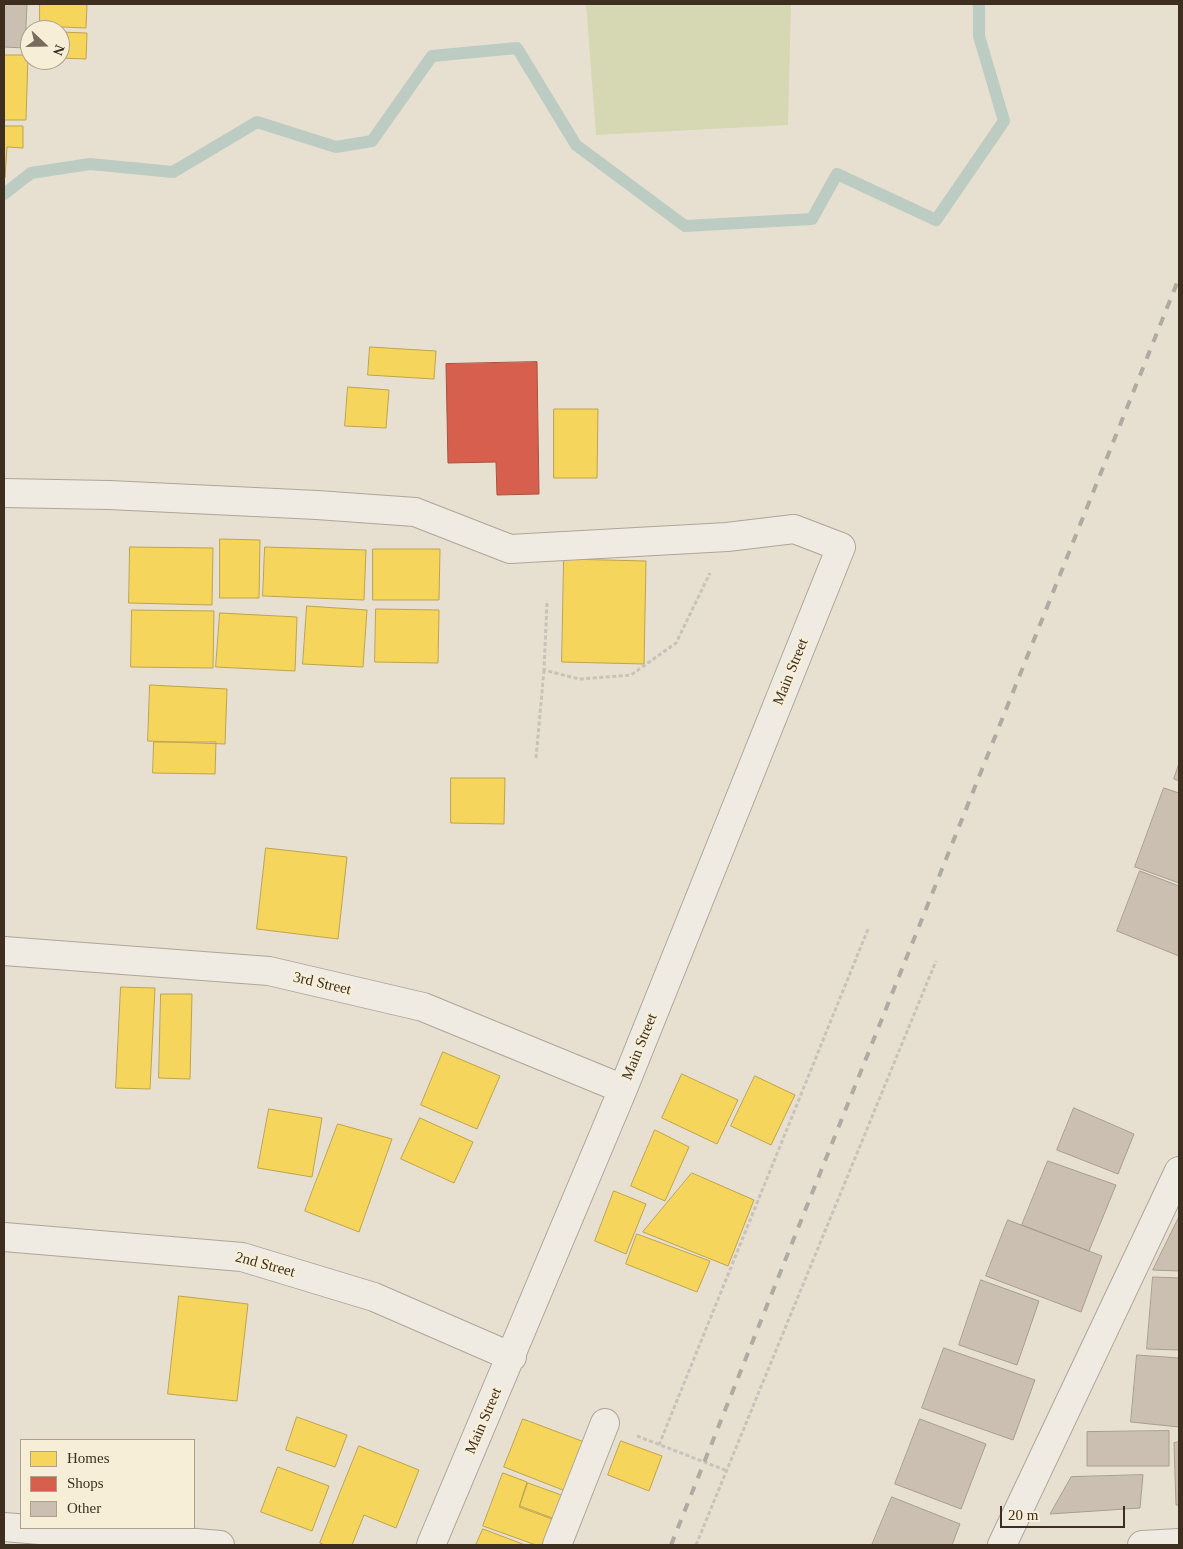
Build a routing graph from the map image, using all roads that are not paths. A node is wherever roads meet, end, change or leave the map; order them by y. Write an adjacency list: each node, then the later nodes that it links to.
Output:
1 (4, 494): 3 (street, Main Street)
2 (4, 951): 3 (street, 3rd Street)
3 (624, 1089): 6 (street, Main Street)
4 (1179, 1171): 15 (street)
5 (4, 1237): 6 (street, 2nd Street)
6 (512, 1357): 13 (street, Main Street)
7 (605, 1423): 14 (street)
8 (4, 1527): 9 (street)
9 (20, 1528)
10 (28, 1529): 12 (street)
11 (1179, 1543): 16 (street)
12 (220, 1545)
13 (431, 1545)
14 (557, 1545)
15 (1002, 1545)
16 (1142, 1545)

